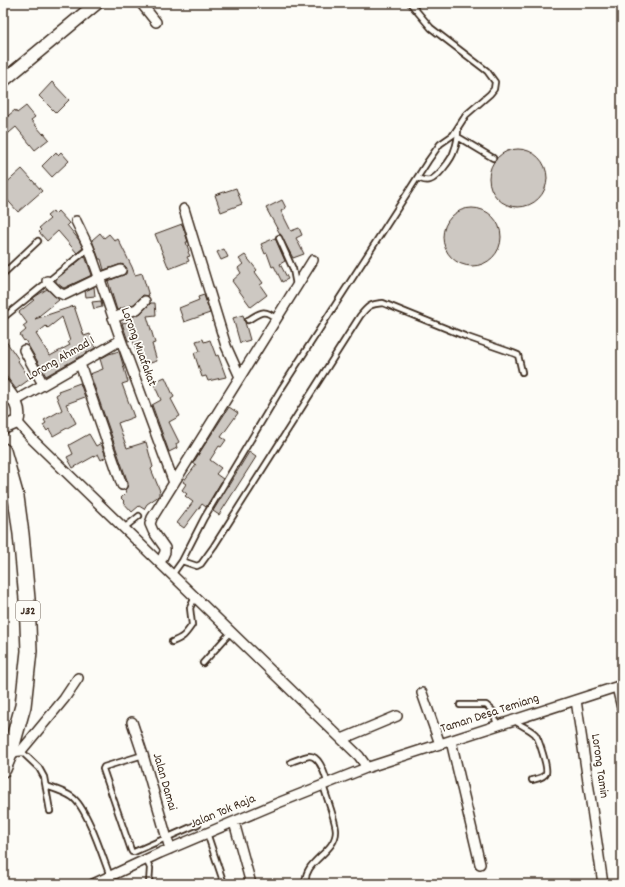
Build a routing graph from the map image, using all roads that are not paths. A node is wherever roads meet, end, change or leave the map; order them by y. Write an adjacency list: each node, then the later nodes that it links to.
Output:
1 (97, 3): 5 (street)
2 (142, 3): 4 (street)
3 (410, 3): 6 (lane)
4 (156, 22)
5 (3, 81)
6 (458, 129): 7 (lane); 9 (lane)
7 (458, 137): 8 (lane); 9 (lane)
8 (493, 158)
9 (417, 178): 41 (lane)
10 (184, 209): 30 (street)
11 (76, 221): 14 (street, Lorong Muafakat)
12 (280, 238): 20 (lane)
13 (38, 241): 17 (lane)
14 (88, 248): 18 (street, Lorong Muafakat); 19 (lane)
15 (313, 260): 20 (street)
16 (121, 270): 18 (street)
17 (3, 274)
18 (99, 278): 19 (street); 23 (street, Lorong Muafakat)
19 (48, 281): 22 (lane)
20 (296, 287): 24 (street)
21 (145, 301): 23 (street)
22 (3, 318)
23 (113, 318): 26 (street, Lorong Muafakat)
24 (276, 319): 25 (lane); 30 (street)
25 (248, 320)
26 (121, 340): 28 (street, Lorong Ahmad 1); 37 (street, Lorong Muafakat)
27 (24, 350): 31 (street)
28 (80, 364): 31 (street, Lorong Ahmad 1); 38 (street)
29 (522, 372): 41 (lane)
30 (240, 377): 37 (street)
31 (43, 384): 33 (street, Lorong Ahmad 1)
32 (3, 385): 33 (street)
33 (14, 401): 34 (street)
34 (17, 422): 35 (street); 40 (street)
35 (3, 428)
36 (3, 451): 61 (main road, J32)
37 (174, 483): 42 (street)
38 (122, 485)
39 (139, 516): 40 (lane)
40 (124, 528): 42 (street)
41 (182, 561): 43 (lane)
42 (160, 563): 43 (street)
43 (172, 575): 44 (street)
44 (195, 597): 45 (street); 46 (lane)
45 (231, 632): 47 (lane); 58 (street)
46 (172, 642)
47 (203, 663)
48 (78, 678): 61 (street)
49 (620, 686): 51 (street, Taman Desa Temiang); 53 (street)
50 (422, 693): 60 (street)
51 (576, 700): 55 (street, Taman Desa Temiang); 83 (street, Lorong Tamin)
52 (460, 705): 57 (lane)
53 (622, 708)
54 (397, 716): 58 (street)
55 (514, 720): 57 (street, Taman Desa Temiang); 66 (lane)
56 (132, 722): 62 (street, Jalan Damai)
57 (497, 725): 59 (street, Taman Desa Temiang)
58 (342, 739): 64 (street)
59 (451, 741): 60 (street, Taman Desa Temiang); 76 (street)
60 (440, 744): 64 (street, Taman Desa Temiang)
61 (15, 751): 65 (main road, J32); 68 (lane)
62 (142, 755): 73 (street, Jalan Damai); 73 (lane)
63 (291, 762): 67 (lane)
64 (366, 768): 67 (street, Jalan Tok Raja)
65 (3, 769)
66 (532, 780)
67 (325, 784): 70 (street, Jalan Tok Raja); 82 (lane)
68 (46, 786): 69 (lane); 77 (lane)
69 (50, 811)
70 (234, 822): 72 (street, Jalan Tok Raja); 81 (street)
71 (198, 824): 73 (lane)
72 (207, 834): 74 (street, Jalan Tok Raja); 80 (lane)
73 (167, 838): 74 (street, Jalan Damai)
74 (170, 849): 75 (street, Jalan Tok Raja)
75 (146, 859): 77 (street, Jalan Tok Raja); 79 (lane)
76 (480, 864)
77 (105, 880): 78 (street, Jalan Tok Raja)
78 (92, 884)
79 (149, 884)
80 (224, 884)
81 (250, 884)
82 (306, 884)
83 (603, 884)

